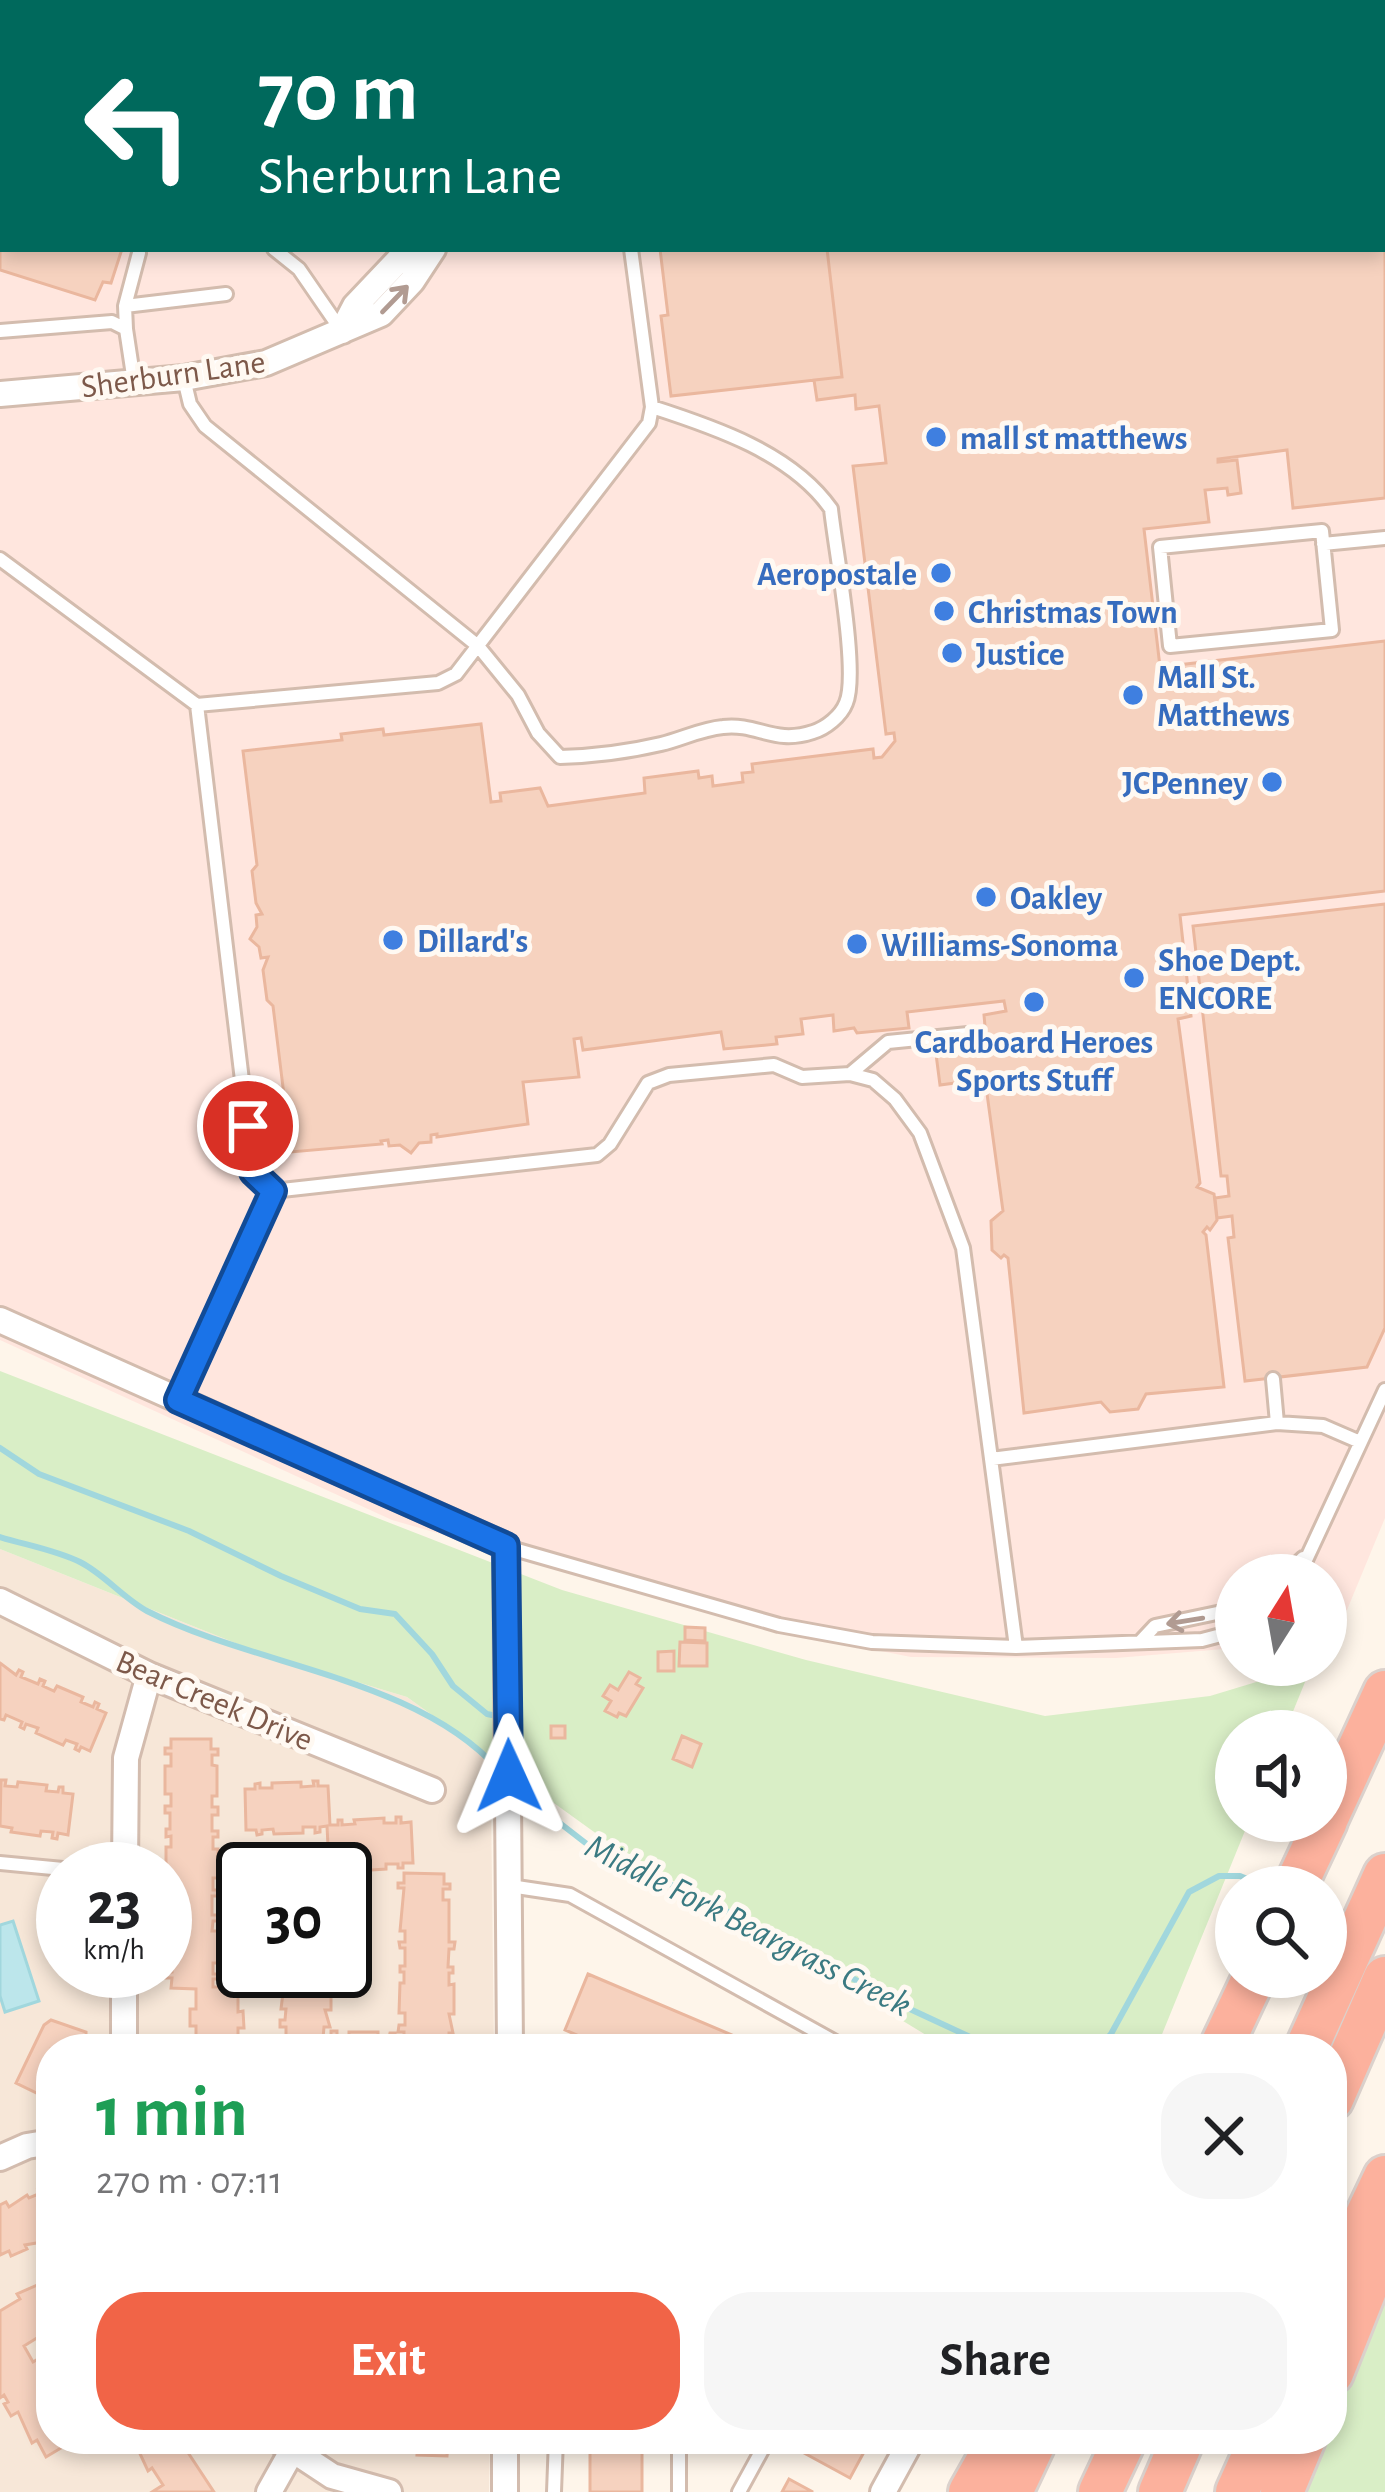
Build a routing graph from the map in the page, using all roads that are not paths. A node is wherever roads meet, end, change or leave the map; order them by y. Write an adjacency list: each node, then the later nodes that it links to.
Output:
1 (278, 252): 10 (lane)
2 (406, 252): 10 (street)
3 (431, 252): 10 (street, Sherburn Lane, one-way to 3)
4 (631, 252): 14 (lane)
5 (139, 253): 7 (lane)
6 (226, 294): 7 (lane)
7 (125, 305): 8 (lane)
8 (126, 329): 9 (lane); 12 (lane)
9 (0, 331)
10 (341, 331): 11 (street, Sherburn Lane)
11 (184, 378): 12 (street, Sherburn Lane); 18 (lane)
12 (134, 382): 13 (street, Sherburn Lane)
13 (0, 394)
14 (652, 407): 18 (lane); 18 (lane)
15 (1385, 538): 16 (lane)
16 (1323, 544): 16 (lane)
17 (0, 559): 19 (lane)
18 (478, 646): 19 (lane)
19 (197, 705): 22 (lane)
20 (968, 1034): 21 (lane)
21 (850, 1074): 22 (lane); 29 (lane)
22 (273, 1191): 26 (lane)
23 (0, 1320): 26 (street)
24 (1274, 1378): 27 (lane)
25 (1385, 1390): 28 (lane)
26 (178, 1400): 30 (street)
27 (1276, 1423): 28 (lane); 29 (lane)
28 (1360, 1442): 31 (lane)
29 (991, 1459): 36 (lane)
30 (506, 1546): 36 (lane); 45 (street)
31 (1308, 1553)
32 (0, 1601): 37 (street, Bear Creek Drive)
33 (1215, 1614): 35 (lane, one-way to 35)
34 (1215, 1637): 35 (lane)
35 (1139, 1642): 36 (lane)
36 (1016, 1647)
37 (149, 1676): 39 (street, Bear Creek Drive); 40 (street)
38 (1385, 1692): 41 (highway)
39 (432, 1790)
40 (125, 1842)
41 (1314, 1846)
42 (0, 1863): 43 (lane)
43 (36, 1866)
44 (1382, 1882): 46 (highway)
45 (510, 1886): 50 (street); 51 (lane)
46 (1371, 1975): 53 (highway); 54 (highway)
47 (124, 1998): 49 (street)
48 (1244, 1998): 52 (highway)
49 (124, 2034)
50 (509, 2034)
51 (821, 2034)
52 (1227, 2034)
53 (1319, 2034)
54 (1347, 2051)
55 (36, 2144): 56 (street)
56 (0, 2158)
57 (1385, 2176): 59 (highway)
58 (1385, 2240): 60 (highway)
59 (1347, 2257)
60 (1347, 2335)
61 (281, 2454): 74 (street)
62 (298, 2454): 75 (street)
63 (506, 2454): 76 (street)
64 (555, 2454): 77 (lane)
65 (679, 2454): 78 (lane)
66 (760, 2454): 79 (lane)
67 (904, 2454): 80 (street)
68 (992, 2454): 81 (highway)
69 (1029, 2454): 82 (highway)
70 (1118, 2454): 83 (highway)
71 (1177, 2454): 84 (highway)
72 (1255, 2454): 85 (highway)
73 (1298, 2454): 86 (highway)
74 (269, 2492)
75 (389, 2492)
76 (505, 2492)
77 (554, 2492)
78 (679, 2492)
79 (739, 2492)
80 (883, 2492)
81 (970, 2492)
82 (1011, 2492)
83 (1100, 2492)
84 (1160, 2492)
85 (1237, 2492)
86 (1282, 2492)

